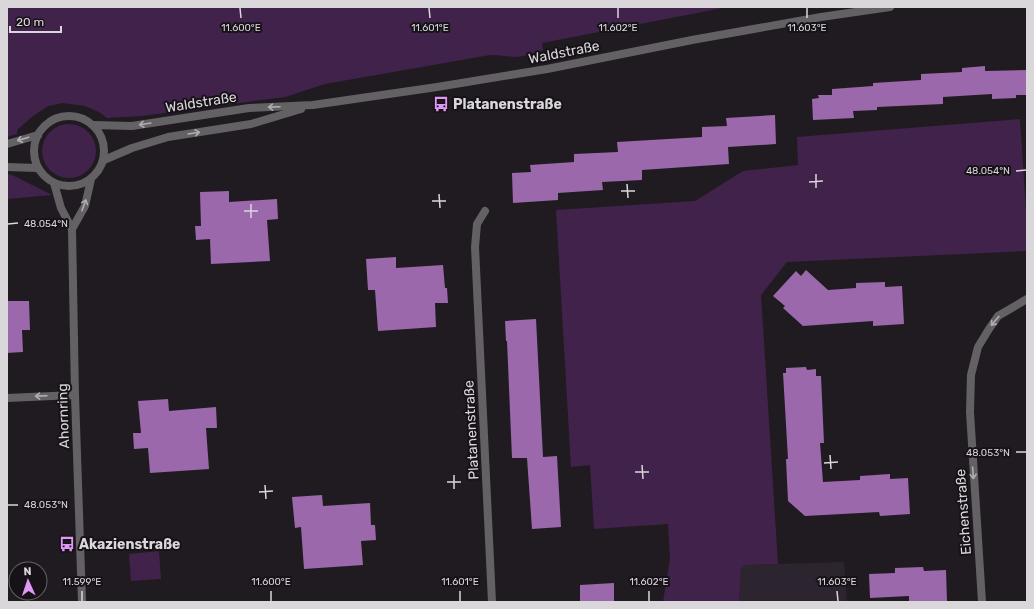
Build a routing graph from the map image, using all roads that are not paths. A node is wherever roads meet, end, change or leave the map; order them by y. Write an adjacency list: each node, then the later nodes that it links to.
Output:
1 (890, 7): 2 (street, Waldstraße)
2 (313, 105): 3 (street, Waldstraße, one-way to 3); 6 (street, Waldstraße, one-way to 2)
3 (93, 125): 4 (street, Waldstraße); 6 (street)
4 (38, 135): 5 (street, Waldstraße, one-way to 5); 8 (street)
5 (7, 144)
6 (104, 160): 9 (street)
7 (7, 167): 8 (street)
8 (38, 168): 10 (street)
9 (91, 179): 10 (street); 12 (street, one-way to 9)
10 (54, 183): 12 (street, Ahornring)
11 (486, 211): 17 (street, Platanenstraße)
12 (72, 229): 14 (street, Ahornring)
13 (1027, 300): 18 (street, Eichenstraße, one-way to 18)
14 (75, 395): 15 (street, one-way to 15); 16 (street, Ahornring)
15 (7, 398)
16 (82, 602)
17 (492, 602)
18 (982, 602)

